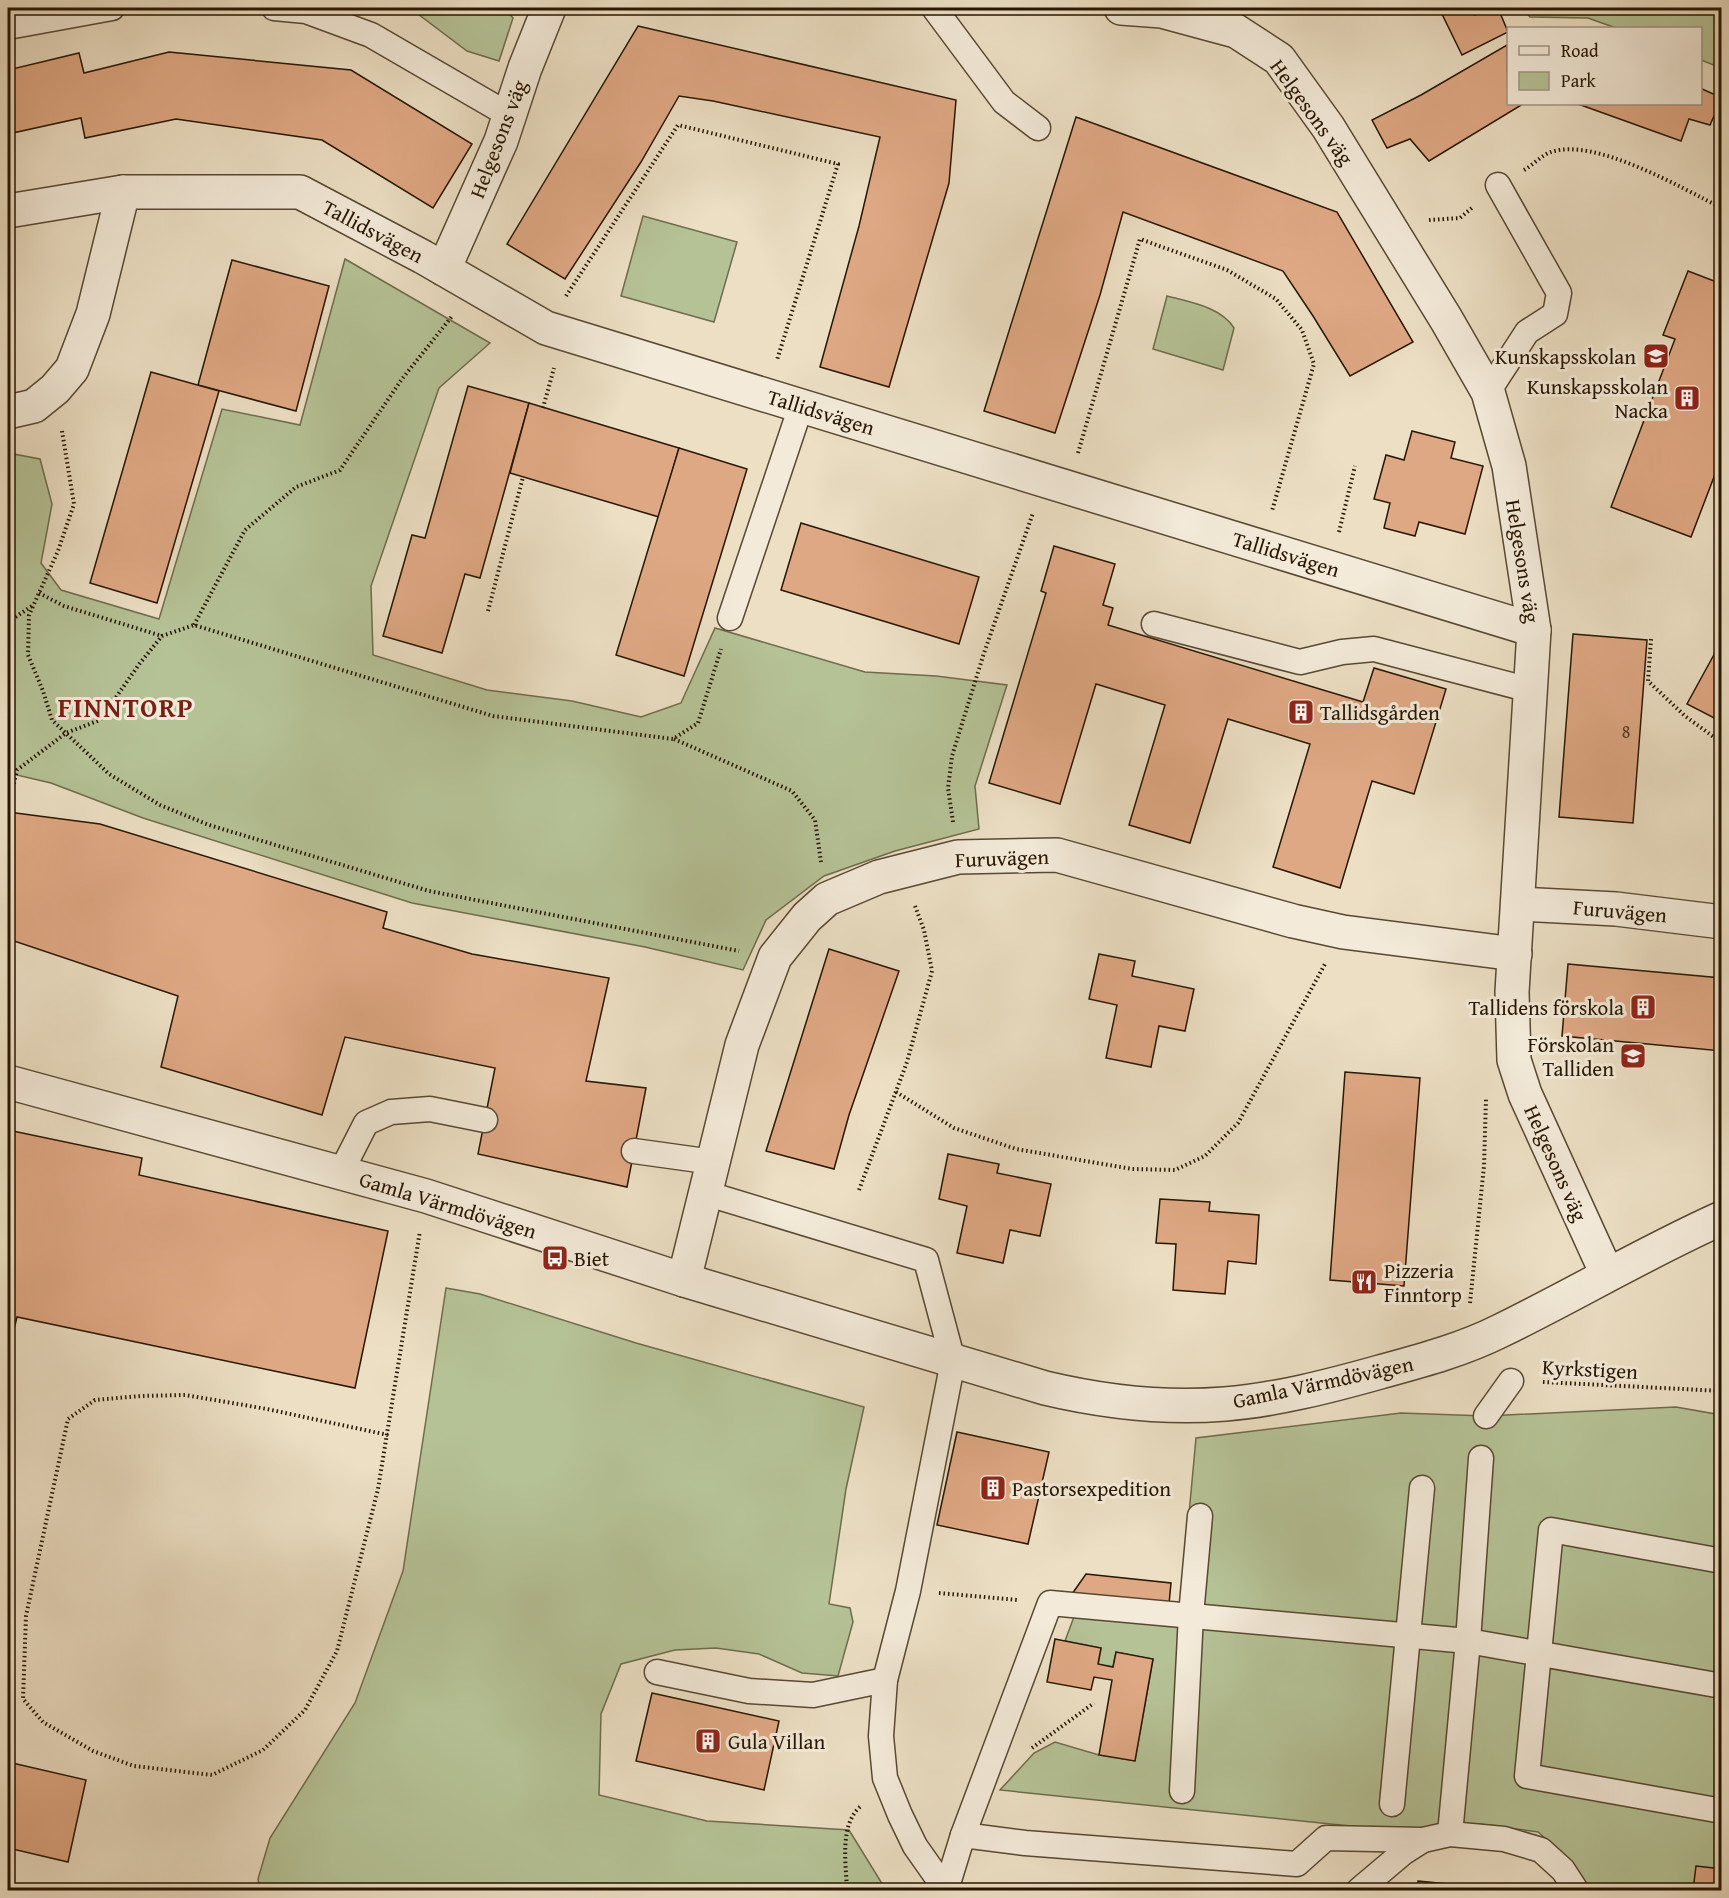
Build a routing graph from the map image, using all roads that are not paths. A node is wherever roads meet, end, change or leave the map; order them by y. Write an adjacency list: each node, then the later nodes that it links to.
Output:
1 (112, 8): 6 (lane)
2 (274, 8): 7 (lane)
3 (549, 8): 7 (street, Helgesons väg)
4 (934, 8): 8 (lane)
5 (1121, 8): 13 (street, Helgesons väg)
6 (8, 27)
7 (510, 115): 12 (street, Helgesons väg)
8 (1038, 128)
9 (1498, 185): 13 (lane)
10 (123, 192): 11 (street, Tallidsvägen); 12 (street, Tallidsvägen); 15 (street)
11 (8, 210)
12 (444, 269): 14 (street, Tallidsvägen)
13 (1488, 392): 18 (street, Helgesons väg)
14 (801, 406): 16 (lane); 18 (street, Tallidsvägen)
15 (8, 412)
16 (730, 618)
17 (1154, 624): 19 (lane)
18 (1534, 630): 19 (street, Helgesons väg)
19 (1530, 690): 20 (street, Helgesons väg)
20 (1518, 904): 21 (street, Furuvägen); 22 (street, Helgesons väg)
21 (1722, 922)
22 (1515, 954): 27 (street, Furuvägen); 29 (street, Helgesons väg)
23 (8, 1082): 26 (street, Gamla Värmdövägen)
24 (485, 1120): 26 (lane)
25 (634, 1151): 27 (lane)
26 (341, 1172): 30 (street, Gamla Värmdövägen)
27 (709, 1177): 30 (street, Furuvägen); 31 (lane)
28 (1722, 1218): 29 (street, Gamla Värmdövägen)
29 (1607, 1274): 31 (street, Gamla Värmdövägen)
30 (684, 1280): 31 (street, Gamla Värmdövägen)
31 (953, 1361): 43 (lane)
32 (1511, 1381): 33 (lane)
33 (1486, 1416)
34 (1481, 1458): 40 (lane)
35 (1422, 1488): 39 (lane)
36 (1200, 1516): 38 (lane)
37 (1722, 1561): 41 (lane)
38 (1191, 1615): 39 (lane); 45 (lane); 49 (lane)
39 (1409, 1634): 40 (lane); 46 (lane)
40 (1468, 1641): 41 (lane); 48 (lane)
41 (1538, 1653): 44 (lane); 47 (lane)
42 (657, 1672): 43 (lane)
43 (885, 1680): 51 (lane)
44 (1722, 1686)
45 (1182, 1791)
46 (1392, 1804)
47 (1722, 1811)
48 (1450, 1834): 50 (lane); 53 (lane)
49 (963, 1835): 50 (lane); 51 (lane)
50 (1423, 1840): 52 (lane)
51 (946, 1890)
52 (1359, 1890)
53 (1576, 1890)

